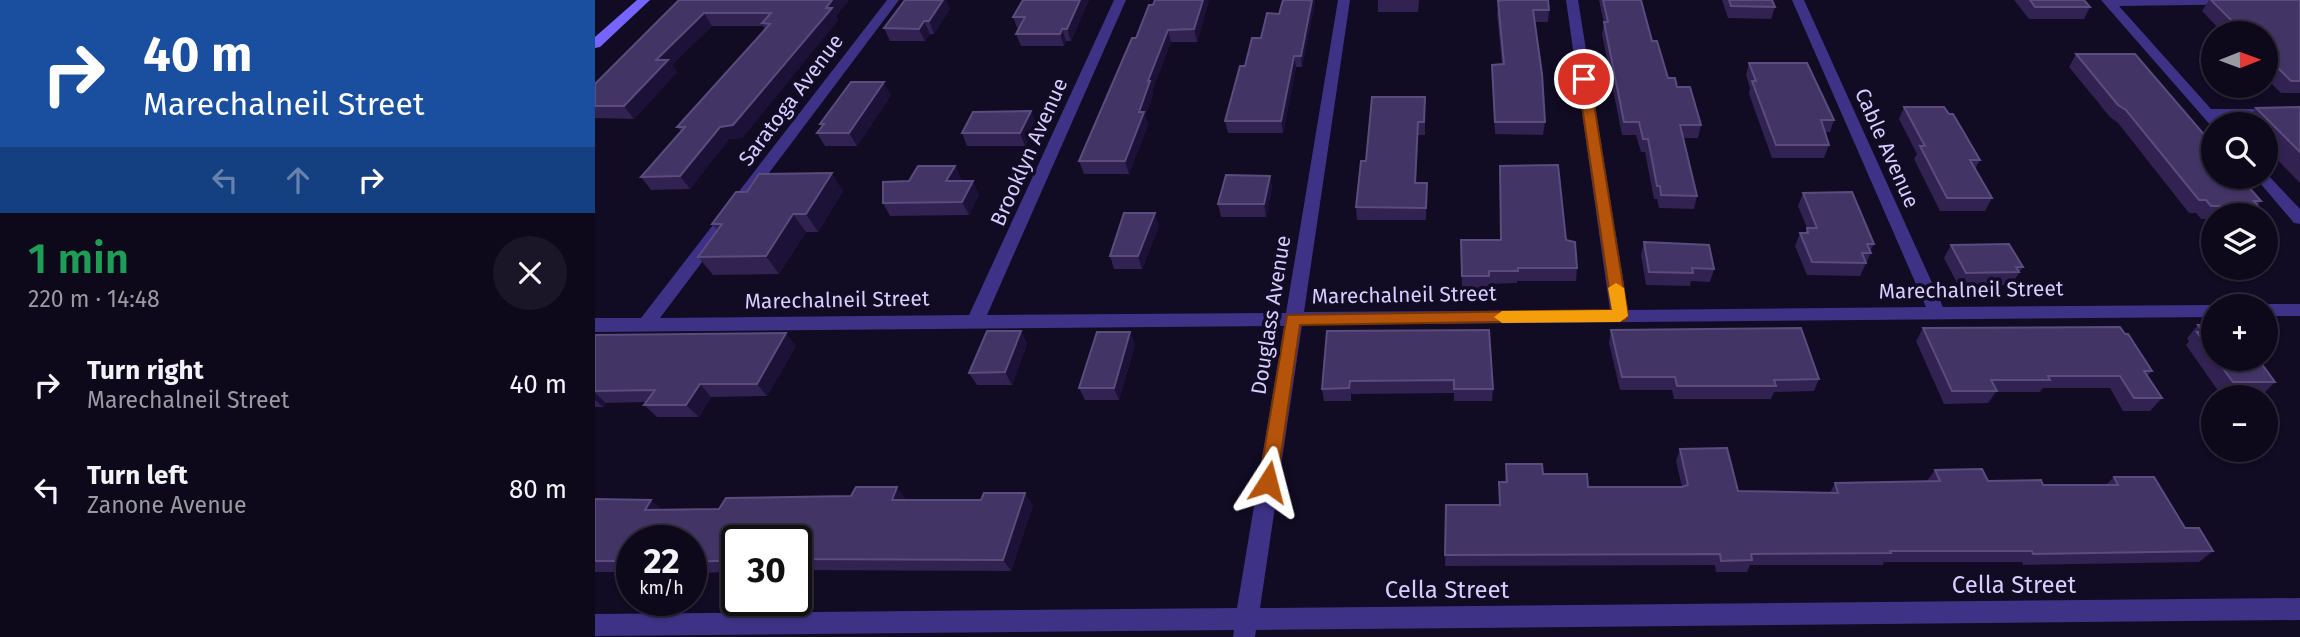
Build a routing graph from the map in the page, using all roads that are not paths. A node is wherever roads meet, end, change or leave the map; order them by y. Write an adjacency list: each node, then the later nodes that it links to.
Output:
1 (644, 0): 9 (main road)
2 (894, 0): 23 (street, Saratoga Avenue)
3 (1120, 0): 21 (street, Brooklyn Avenue)
4 (1344, 0): 20 (street, Douglass Avenue)
5 (1572, 0): 19 (street)
6 (1798, 0): 18 (street, Cable Avenue)
7 (2263, 0): 8 (street)
8 (2108, 1): 10 (street)
9 (596, 43)
10 (2206, 112)
11 (2300, 113): 12 (street)
12 (2278, 114)
13 (2274, 189): 14 (street)
14 (2300, 219)
15 (2201, 310): 18 (street, Marechalneil Street)
16 (2278, 310): 17 (street)
17 (2300, 310)
18 (1937, 313): 19 (street, Marechalneil Street)
19 (1620, 316): 20 (street, Marechalneil Street)
20 (1293, 319): 21 (street, Marechalneil Street); 26 (street, Douglass Avenue)
21 (975, 322): 23 (street, Marechalneil Street)
22 (595, 325): 23 (street, Marechalneil Street)
23 (645, 325)
24 (2300, 609): 26 (street, Cella Street)
25 (595, 625): 26 (street, Cella Street)
26 (1246, 627)

